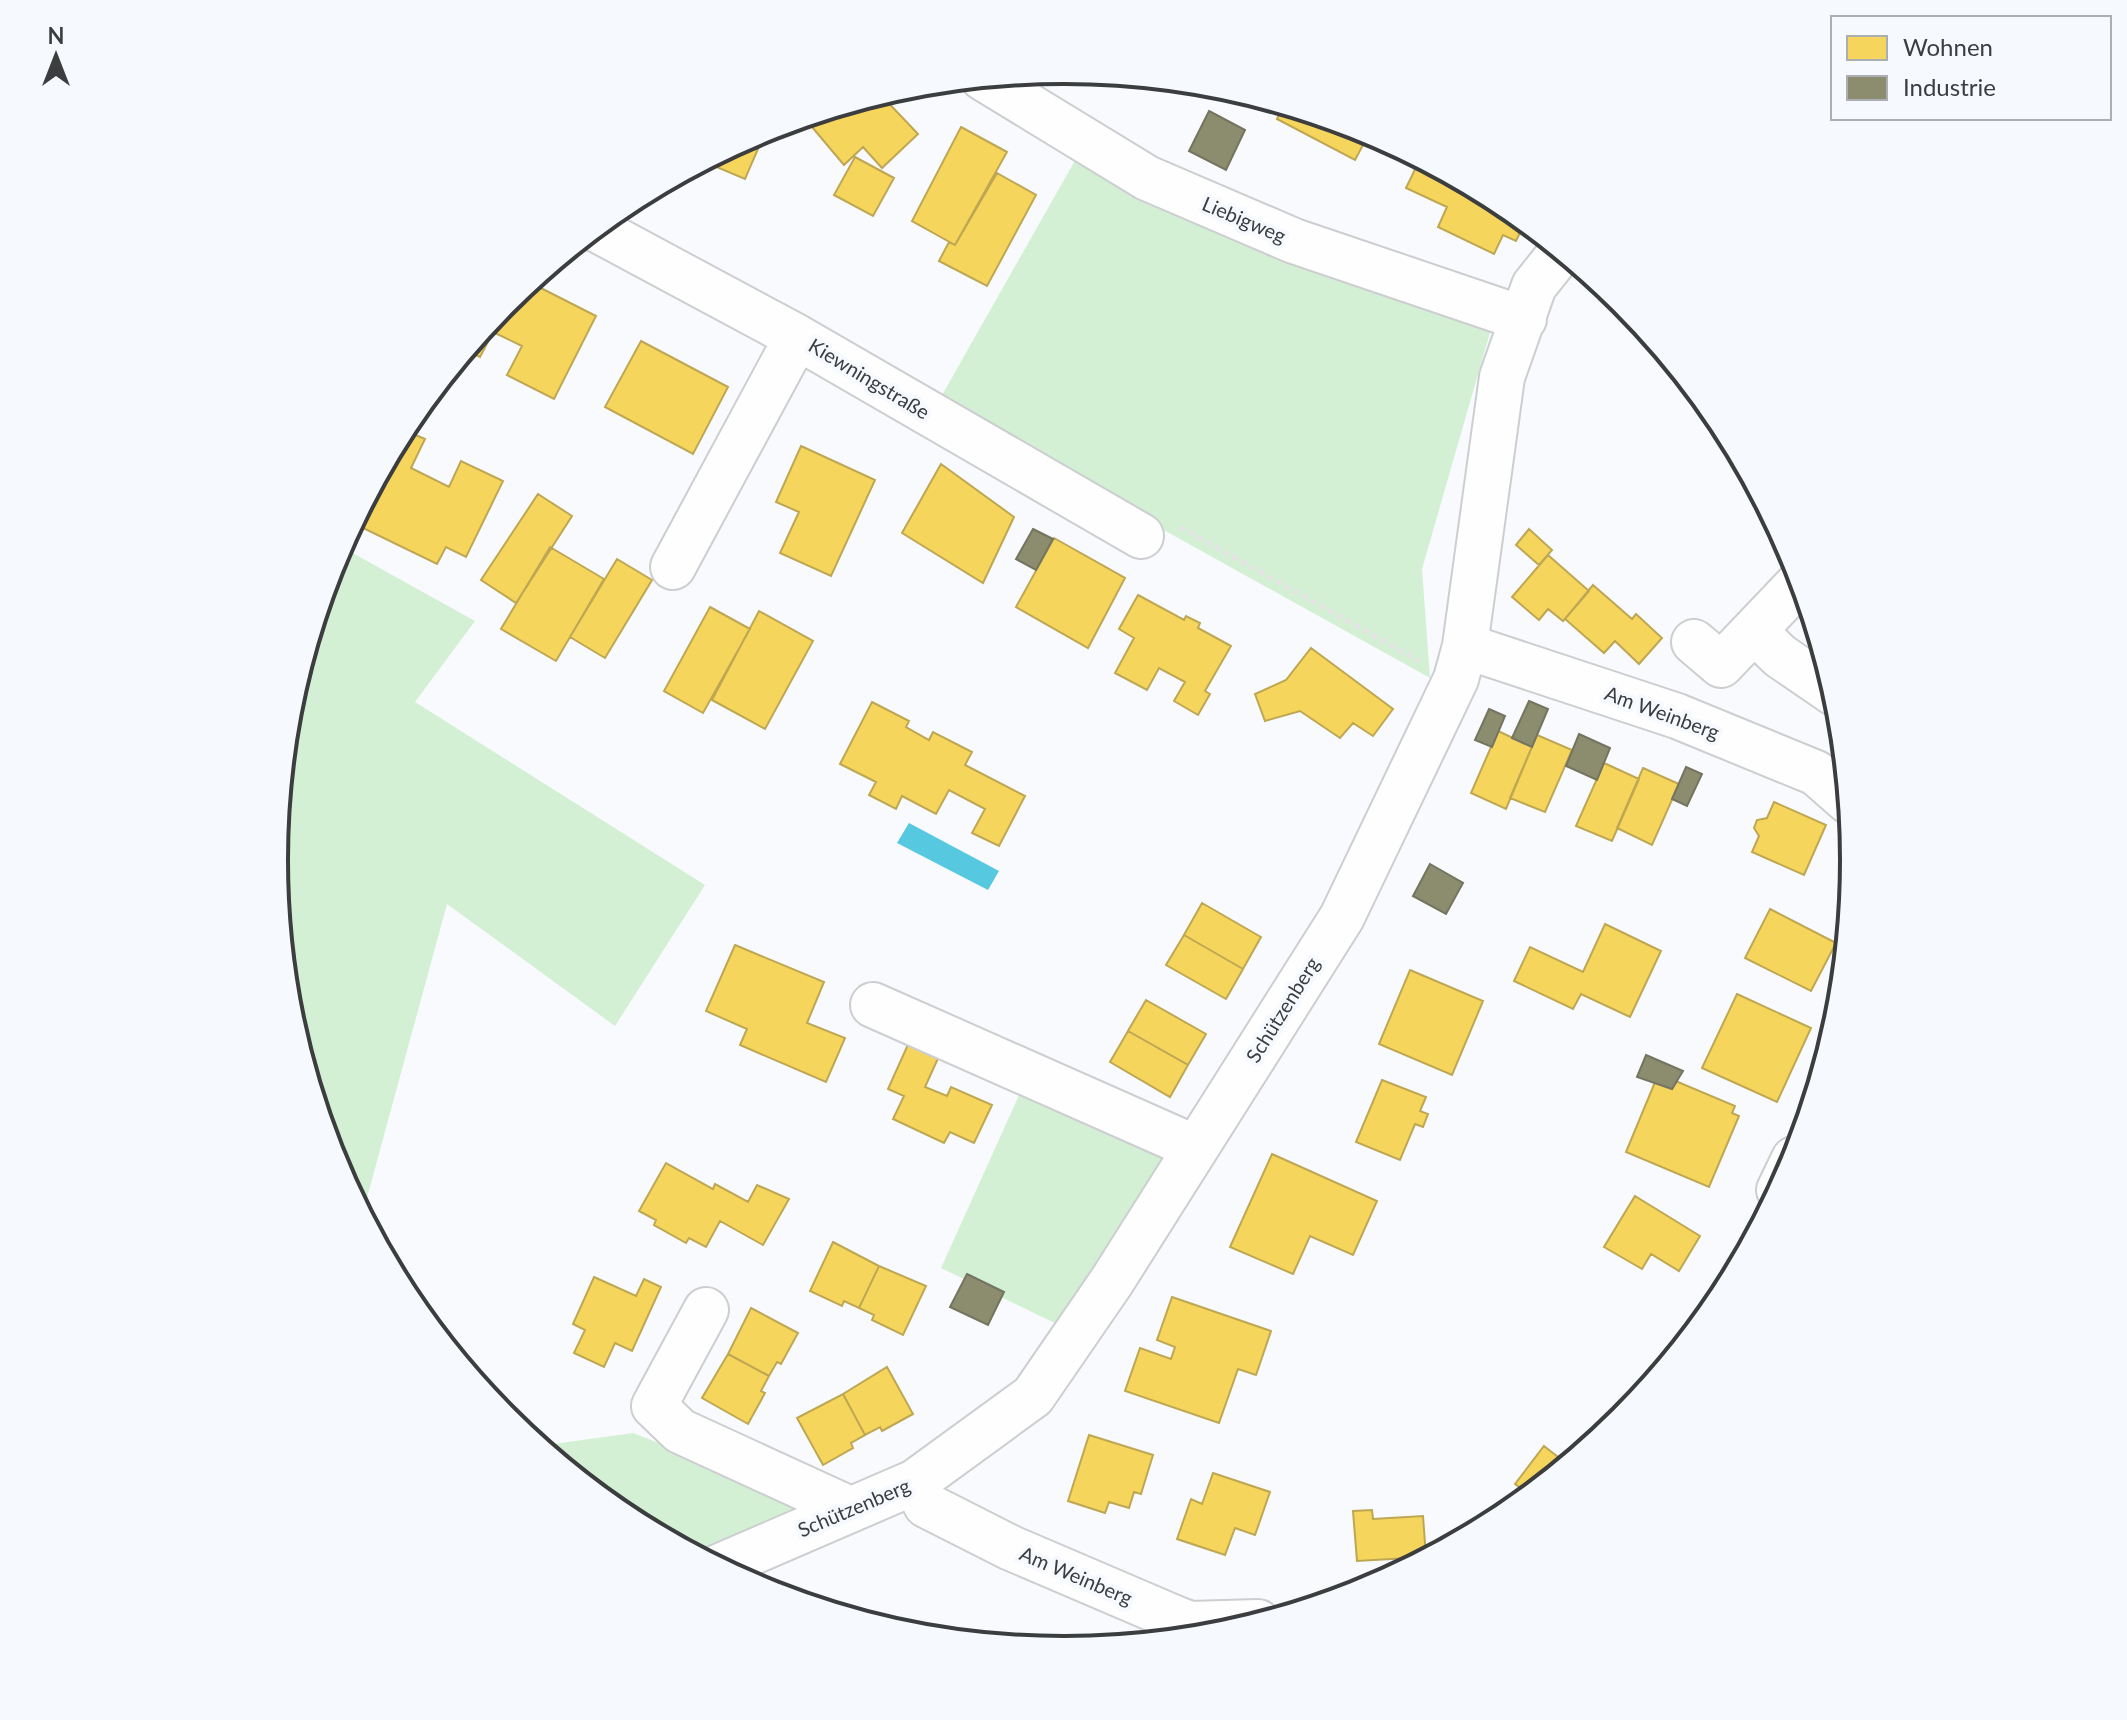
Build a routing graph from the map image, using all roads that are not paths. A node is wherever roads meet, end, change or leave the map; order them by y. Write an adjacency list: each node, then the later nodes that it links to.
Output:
1 (998, 87): 4 (street, Liebigweg)
2 (605, 234): 5 (street, Kiewningstraße)
3 (1555, 260): 4 (street, Schützenberg)
4 (1524, 319): 10 (street, Schützenberg)
5 (797, 337): 6 (street, Kiewningstraße); 7 (street)
6 (1141, 536)
7 (673, 567)
8 (1791, 592): 9 (street)
9 (1754, 631): 11 (street); 12 (street)
10 (1460, 663): 12 (street, Am Weinberg); 15 (street, Schützenberg)
11 (1819, 682)
12 (1677, 716): 13 (street, Am Weinberg)
13 (1836, 791)
14 (873, 1005): 15 (street)
15 (1196, 1148): 17 (street, Schützenberg)
16 (706, 1310): 18 (street)
17 (915, 1482): 18 (street, Schützenberg); 20 (street, Am Weinberg)
18 (850, 1509): 19 (street, Schützenberg)
19 (731, 1561)
20 (1198, 1624)

